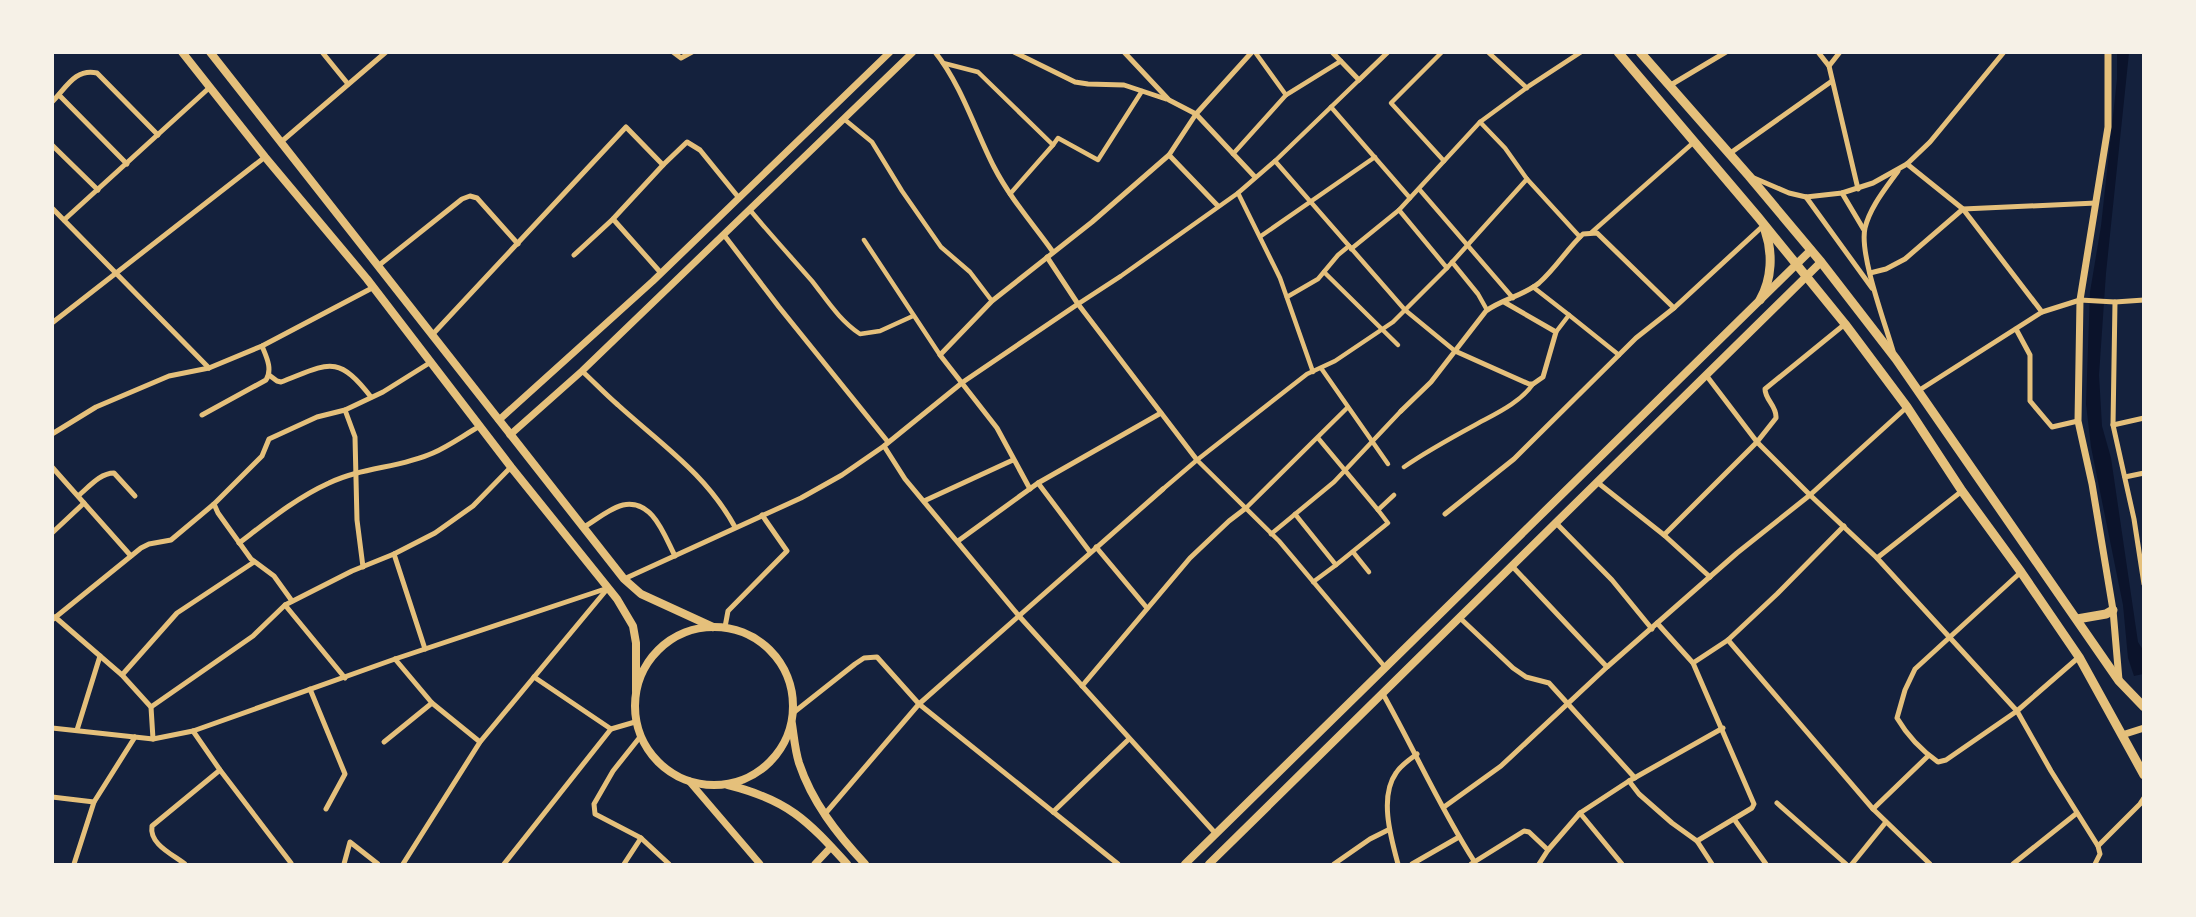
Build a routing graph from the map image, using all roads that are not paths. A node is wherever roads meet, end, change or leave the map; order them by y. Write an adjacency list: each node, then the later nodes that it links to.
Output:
1 (181, 52): 32 (main road)
2 (210, 52): 44 (main road)
3 (322, 52): 30 (street)
4 (386, 52): 30 (street)
5 (673, 52): 6 (street)
6 (692, 52)
7 (890, 52): 69 (street)
8 (913, 52): 41 (street)
9 (935, 52): 26 (street)
10 (1014, 52): 34 (street)
11 (1124, 52): 37 (street)
12 (1332, 52): 25 (street)
13 (1388, 52): 28 (street)
14 (1442, 52): 54 (street)
15 (1581, 52): 33 (street)
16 (1618, 52): 45 (main road)
17 (1640, 52): 31 (main road)
18 (1726, 52): 31 (street)
19 (1818, 52): 27 (street)
20 (1839, 52): 27 (street)
21 (2004, 52): 56 (street)
22 (2108, 52): 72 (street)
23 (1250, 53): 36 (street); 40 (street)
24 (1491, 54): 33 (street)
25 (1341, 61): 28 (street); 36 (street)
26 (943, 63): 47 (street); 67 (street)
27 (1829, 66): 29 (street)
28 (1359, 80): 39 (street)
29 (1832, 81): 49 (street); 63 (street)
30 (348, 84): 44 (street)
31 (1669, 86): 49 (main road)
32 (209, 88): 43 (street); 52 (main road)
33 (1527, 88): 42 (street)
34 (1142, 91): 37 (street); 47 (street)
35 (59, 95): 38 (street); 43 (street); 55 (street)
36 (1286, 95): 48 (street)
37 (1169, 100): 40 (street)
38 (52, 102)
39 (1331, 107): 51 (street); 53 (street)
40 (1196, 114): 48 (street); 50 (street)
41 (844, 119): 75 (street); 112 (street)
42 (1480, 122): 54 (street); 61 (street)
43 (158, 135): 55 (street)
44 (281, 142): 97 (main road)
45 (1693, 142): 80 (main road); 82 (street)
46 (52, 145): 64 (street)
47 (1053, 145): 67 (street)
48 (1233, 154): 60 (street)
49 (1729, 154): 59 (main road)
50 (1169, 155): 73 (street); 91 (street)
51 (1375, 157): 70 (street); 71 (street)
52 (265, 158): 100 (street); 104 (main road)
53 (1275, 161): 60 (street); 71 (street)
54 (1444, 161): 62 (street)
55 (127, 164): 64 (street)
56 (1908, 164): 58 (street); 76 (street)
57 (663, 165): 69 (street); 78 (street); 87 (street)
58 (1900, 169): 63 (street); 81 (street)
59 (1749, 176): 68 (street); 90 (main road)
60 (1255, 177): 65 (street)
61 (1527, 179): 85 (street); 88 (street)
62 (1419, 189): 70 (street); 88 (street)
63 (1858, 189): 66 (street)
64 (98, 190): 79 (street)
65 (1238, 193): 73 (street); 84 (street)
66 (1842, 193): 68 (street); 81 (street)
67 (1010, 194): 91 (street)
68 (1806, 197): 106 (street)
69 (739, 198): 101 (street)
70 (1410, 198): 77 (street)
71 (1310, 202): 84 (street); 89 (street)
72 (2096, 203): 76 (street); 110 (street)
73 (1218, 206): 115 (street)
74 (52, 208): 79 (street)
75 (750, 209): 83 (street); 121 (street)
76 (1963, 209): 102 (street); 119 (street)
77 (1399, 211): 89 (street); 98 (street)
78 (613, 219): 92 (street); 101 (street)
79 (64, 220): 100 (street)
80 (1764, 225): 96 (main road); 109 (main road); 116 (street)
81 (1864, 230): 102 (street)
82 (1592, 232): 85 (street); 116 (street)
83 (724, 235): 137 (street); 161 (street)
84 (1261, 236): 107 (street)
85 (1580, 237): 105 (street)
86 (864, 240): 121 (street)
87 (518, 244): 97 (street); 127 (street)
88 (1468, 244): 94 (street); 108 (street)
89 (1350, 248): 99 (street); 117 (street)
90 (1811, 250): 95 (main road); 96 (main road)
91 (1053, 252): 93 (street)
92 (573, 255)
93 (1047, 257): 112 (street); 115 (street)
94 (1452, 262): 98 (street); 118 (street)
95 (1821, 262): 103 (main road); 133 (main road)
96 (1796, 265): 103 (main road); 109 (main road)
97 (378, 266): 127 (main road)
98 (1447, 268): 117 (street)
99 (1324, 272): 107 (street); 125 (street)
100 (115, 273): 122 (street); 135 (street)
101 (661, 273): 152 (street)
102 (1870, 273): 106 (street)
103 (1806, 277): 123 (main road); 140 (main road)
104 (374, 287): 129 (street); 134 (main road)
105 (1532, 287): 108 (street); 120 (street)
106 (1875, 293): 133 (street)
107 (1287, 297): 138 (street)
108 (1513, 298): 114 (street)
109 (1760, 300): 237 (main road)
110 (2083, 300): 113 (street); 119 (street); 153 (street)
111 (2144, 300): 113 (street)
112 (992, 301): 131 (street)
113 (2113, 301): 154 (street)
114 (1504, 302): 118 (street); 126 (street)
115 (1078, 304): 141 (street); 149 (street)
116 (1674, 308): 132 (street)
117 (1405, 310): 125 (street); 130 (street)
118 (1487, 310): 130 (street)
119 (2042, 312): 124 (street)
120 (1569, 315): 126 (street); 132 (street)
121 (913, 316): 131 (street)
122 (52, 323)
123 (1845, 324): 145 (main road); 160 (street)
124 (2015, 328): 143 (street); 153 (street)
125 (1383, 329): 128 (street); 136 (street)
126 (1556, 332): 142 (street)
127 (432, 335): 152 (main road)
128 (1398, 345)
129 (262, 346): 135 (street); 139 (street)
130 (1455, 351): 142 (street); 148 (street)
131 (940, 355): 141 (street)
132 (1619, 355): 187 (street)
133 (1896, 359): 143 (main road)
134 (431, 362): 144 (street); 155 (main road)
135 (209, 368): 156 (street)
136 (1321, 368): 138 (street); 146 (street)
137 (582, 371): 157 (street); 194 (street)
138 (1313, 372): 163 (street)
139 (269, 375): 144 (street); 150 (street)
140 (1706, 375): 160 (street); 172 (main road)
141 (963, 382): 161 (street); 162 (street)
142 (1533, 384): 167 (street)
143 (1918, 391): 225 (main road)
144 (371, 397): 147 (street)
145 (1906, 407): 176 (main road); 178 (street)
146 (1347, 408): 158 (street); 159 (street)
147 (345, 410): 169 (street); 183 (street)
148 (1401, 411): 159 (street)
149 (1161, 413): 163 (street); 173 (street)
150 (202, 415)
151 (2144, 418): 154 (street)
152 (499, 420): 157 (main road)
153 (2078, 421): 221 (street)
154 (2113, 425): 171 (street)
155 (480, 426): 166 (main road); 169 (street)
156 (52, 434)
157 (510, 435): 193 (main road)
158 (1318, 438): 168 (street); 184 (street)
159 (1371, 441): 164 (street); 168 (street)
160 (1757, 442): 178 (street); 197 (street)
161 (886, 444): 181 (street); 188 (street)
162 (1013, 460): 174 (street); 181 (street)
163 (1197, 460): 175 (street); 184 (street)
164 (1388, 464)
165 (52, 467): 179 (street)
166 (511, 467): 203 (street); 217 (main road)
167 (1404, 467)
168 (1345, 470): 185 (street); 186 (street)
169 (356, 472): 199 (street); 210 (street)
170 (2144, 473): 171 (street)
171 (2125, 477): 189 (street)
172 (1597, 482): 191 (main road); 197 (street)
173 (1038, 483): 174 (street); 201 (street)
174 (1030, 489): 198 (street)
175 (1163, 489): 200 (street)
176 (1962, 491): 206 (street); 212 (main road)
177 (1394, 495): 185 (street)
178 (1810, 495): 192 (street); 213 (street)
179 (78, 496): 180 (street); 182 (street)
180 (135, 496)
181 (924, 500): 198 (street)
182 (84, 503): 195 (street); 204 (street)
183 (214, 504): 199 (street); 204 (street)
184 (1246, 508): 196 (street); 220 (street)
185 (1378, 510): 202 (street)
186 (1295, 514): 196 (street); 208 (street)
187 (1446, 514)
188 (762, 515): 194 (street); 228 (street)
189 (2134, 519): 190 (street); 216 (street)
190 (2144, 519)
191 (1556, 523): 209 (main road); 229 (street)
192 (1844, 526): 206 (street); 231 (street)
193 (584, 527): 205 (street); 214 (main road)
194 (735, 527): 205 (street)
195 (52, 533)
196 (1271, 534): 215 (street)
197 (1664, 535): 213 (street)
198 (958, 541): 222 (street)
199 (239, 542): 207 (street)
200 (1097, 547): 201 (street); 220 (street)
201 (1090, 552): 222 (street)
202 (1353, 552): 208 (street); 211 (street)
203 (394, 554): 210 (street); 232 (street)
204 (131, 556): 223 (street)
205 (675, 556): 214 (street)
206 (1877, 558): 230 (street)
207 (254, 562): 218 (street); 239 (street)
208 (1336, 565): 215 (street)
209 (1512, 566): 224 (main road); 238 (street)
210 (363, 567): 218 (street)
211 (1369, 572)
212 (2021, 572): 230 (street); 234 (main road)
213 (1710, 578): 226 (street)
214 (624, 579): 227 (main road)
215 (1313, 582): 237 (street)
216 (2144, 584)
217 (608, 588): 232 (street); 240 (street); 245 (main road)
218 (292, 601): 219 (street)
219 (285, 605): 241 (street); 250 (street)
220 (1147, 608): 243 (street)
221 (2113, 610): 225 (main road); 242 (street)
222 (1019, 616): 243 (street); 249 (street)
223 (54, 618): 233 (street)
224 (1460, 618): 246 (main road); 247 (street)
225 (2077, 619): 242 (main road)
226 (1657, 623): 229 (street); 236 (street)
227 (713, 626): 228 (main road); 245 (main road)
228 (725, 627): 253 (main road)
229 (1652, 629): 238 (street)
230 (1949, 636): 252 (street); 270 (street)
231 (1728, 640): 236 (street); 282 (street)
232 (425, 649): 235 (street)
233 (100, 656): 239 (street); 260 (street)
234 (2079, 657): 252 (street); 262 (main road)
235 (395, 659): 241 (street); 248 (street)
236 (1693, 663): 257 (street)
237 (1386, 667): 291 (main road)
238 (1607, 667): 247 (street)
239 (122, 674): 250 (street)
240 (534, 677): 259 (street); 268 (street)
241 (345, 678): 244 (street)
242 (2119, 681): 251 (main road)
243 (1082, 686): 265 (street)
244 (310, 689): 261 (street); 281 (street)
245 (636, 691): 254 (main road)
246 (1383, 694): 269 (street); 314 (main road)
247 (1568, 703): 273 (street); 280 (street)
248 (432, 704): 267 (street); 268 (street)
249 (919, 704): 253 (street); 283 (street); 287 (street)
250 (151, 707): 266 (street)
251 (2144, 708)
252 (2017, 711): 270 (street); 286 (street)
253 (793, 713): 255 (main road)
254 (635, 722): 259 (street); 264 (main road)
255 (792, 723): 275 (main road); 287 (main road)
256 (52, 728): 260 (street)
257 (1723, 728): 273 (street); 288 (street)
258 (2144, 728): 262 (street)
259 (611, 729): 305 (street)
260 (77, 730): 263 (street)
261 (193, 731): 266 (street); 271 (street)
262 (2122, 735): 272 (main road)
263 (135, 737): 266 (street); 278 (street)
264 (640, 737): 274 (main road); 293 (street)
265 (1129, 738): 283 (street); 291 (street)
266 (153, 740)
267 (384, 742)
268 (480, 742): 304 (street)
269 (1416, 754): 280 (street); 290 (street)
270 (1928, 755): 282 (street)
271 (220, 771): 300 (street); 301 (street)
272 (2144, 775)
273 (1632, 780): 285 (street); 294 (street)
274 (689, 781): 275 (main road); 308 (street)
275 (728, 785): 296 (main road)
276 (52, 797): 278 (street)
277 (2142, 801): 284 (street); 295 (street)
278 (94, 802): 299 (street)
279 (1777, 803): 322 (street)
280 (1444, 807): 292 (street)
281 (326, 809)
282 (1873, 809): 289 (street)
283 (1053, 812): 312 (street)
284 (2144, 812)
285 (1580, 813): 297 (street); 319 (street)
286 (2077, 813): 295 (street); 325 (street)
287 (824, 815): 311 (main road)
288 (1734, 819): 294 (street); 321 (street)
289 (1886, 822): 323 (street); 324 (street)
290 (1388, 830): 315 (street); 316 (street)
291 (1216, 834): 313 (main road)
292 (1459, 837): 298 (street); 317 (street)
293 (641, 838): 306 (street); 307 (street)
294 (1697, 841): 320 (street)
295 (2098, 846): 326 (street)
296 (831, 847): 309 (street); 310 (main road)
297 (1548, 850): 298 (street); 318 (street)
298 (1472, 863)
299 (74, 864)
300 (185, 864)
301 (290, 864)
302 (344, 864): 303 (street)
303 (378, 864)
304 (403, 864)
305 (506, 864)
306 (624, 864)
307 (668, 864)
308 (760, 864)
309 (815, 864)
310 (847, 864)
311 (864, 864)
312 (1118, 864)
313 (1185, 864)
314 (1209, 864)
315 (1334, 864)
316 (1398, 864)
317 (1412, 864)
318 (1539, 864)
319 (1622, 864)
320 (1712, 864)
321 (1766, 864)
322 (1846, 864)
323 (1852, 864)
324 (1930, 864)
325 (2013, 864)
326 (2095, 864)

